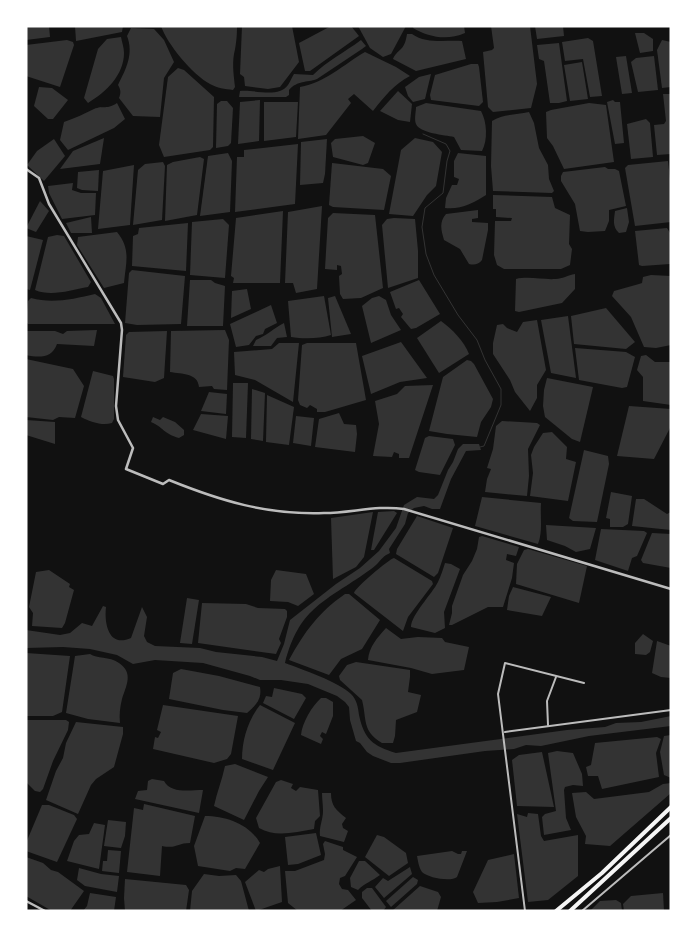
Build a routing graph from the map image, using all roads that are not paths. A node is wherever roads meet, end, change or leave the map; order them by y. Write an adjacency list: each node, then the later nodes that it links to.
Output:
1 (26, 168): 2 (street)
2 (671, 589)
3 (556, 676): 4 (street); 6 (street); 7 (street)
4 (584, 683)
5 (671, 710): 6 (street)
6 (548, 725): 7 (street)
7 (504, 732): 13 (street)
8 (671, 807): 14 (highway)
9 (671, 818): 15 (highway)
10 (671, 835): 16 (street)
11 (26, 901): 12 (street)
12 (45, 911)
13 (525, 911)
14 (556, 911)
15 (570, 911)
16 (582, 911)

